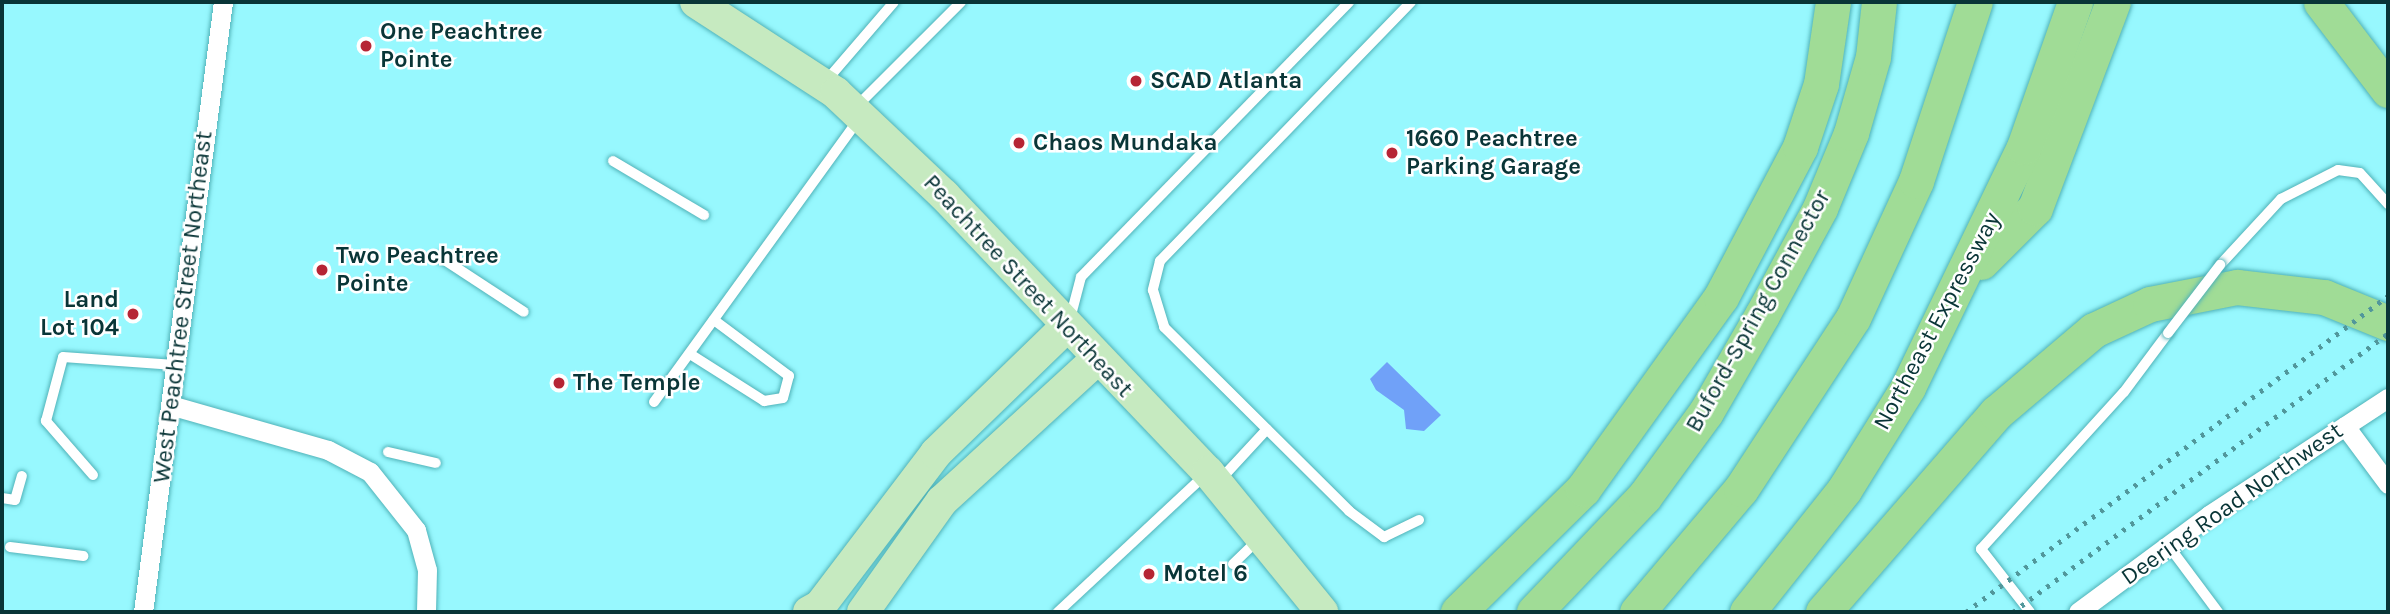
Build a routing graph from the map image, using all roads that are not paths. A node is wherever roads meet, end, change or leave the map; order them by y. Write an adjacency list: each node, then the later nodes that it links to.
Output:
1 (223, 2): 27 (street, West Peachtree Street Northeast)
2 (696, 2): 13 (main road, Peachtree Street Northeast)
3 (894, 2): 13 (lane)
4 (961, 2): 15 (lane)
5 (1349, 2): 24 (lane)
6 (1411, 2): 32 (lane)
7 (1833, 2): 52 (highway, Buford-Spring Connector)
8 (1879, 2): 53 (highway, Buford-Spring Connector)
9 (1975, 2): 54 (highway)
10 (2075, 2): 20 (highway, Northeast Expressway)
11 (2113, 2): 20 (highway)
12 (2321, 2): 14 (highway)
13 (824, 85): 15 (main road, Peachtree Street Northeast)
14 (2388, 90)
15 (857, 113): 22 (lane); 24 (main road, Peachtree Street Northeast)
16 (613, 161): 18 (lane)
17 (2388, 204): 57 (lane, bridge)
18 (704, 215)
19 (440, 257): 21 (lane)
20 (1966, 277): 55 (highway, Northeast Expressway)
21 (524, 312)
22 (714, 320): 25 (lane); 25 (lane)
23 (2388, 323): 56 (highway)
24 (1068, 326): 26 (main road, Peachtree Street Northeast); 48 (main road)
25 (690, 354): 29 (lane)
26 (1097, 359): 37 (main road, Peachtree Street Northeast); 49 (main road)
27 (175, 365): 30 (street, West Peachtree Street Northeast); 35 (lane)
28 (2383, 401): 31 (street, Deering Road Northwest)
29 (654, 402)
30 (170, 405): 46 (street, West Peachtree Street Northeast); 47 (street)
31 (2345, 426): 38 (street); 42 (street, Deering Road Northwest)
32 (1267, 429): 37 (lane); 40 (lane)
33 (388, 452): 34 (lane)
34 (436, 463)
35 (93, 475)
36 (22, 476): 39 (lane)
37 (1212, 478): 41 (main road, Peachtree Street Northeast); 50 (lane)
38 (2388, 484)
39 (2, 498)
40 (1419, 520)
41 (1262, 536): 45 (lane); 51 (main road, Peachtree Street Northeast)
42 (2168, 545): 58 (street, Deering Road Northwest); 59 (lane)
43 (10, 547): 44 (lane)
44 (83, 556)
45 (1233, 564)
46 (143, 612)
47 (426, 612)
48 (809, 612)
49 (863, 612)
50 (1058, 612)
51 (1322, 612)
52 (1458, 612)
53 (1534, 612)
54 (1637, 612)
55 (1747, 612)
56 (1823, 612)
57 (2030, 612)
58 (2078, 612)
59 (2218, 612)

